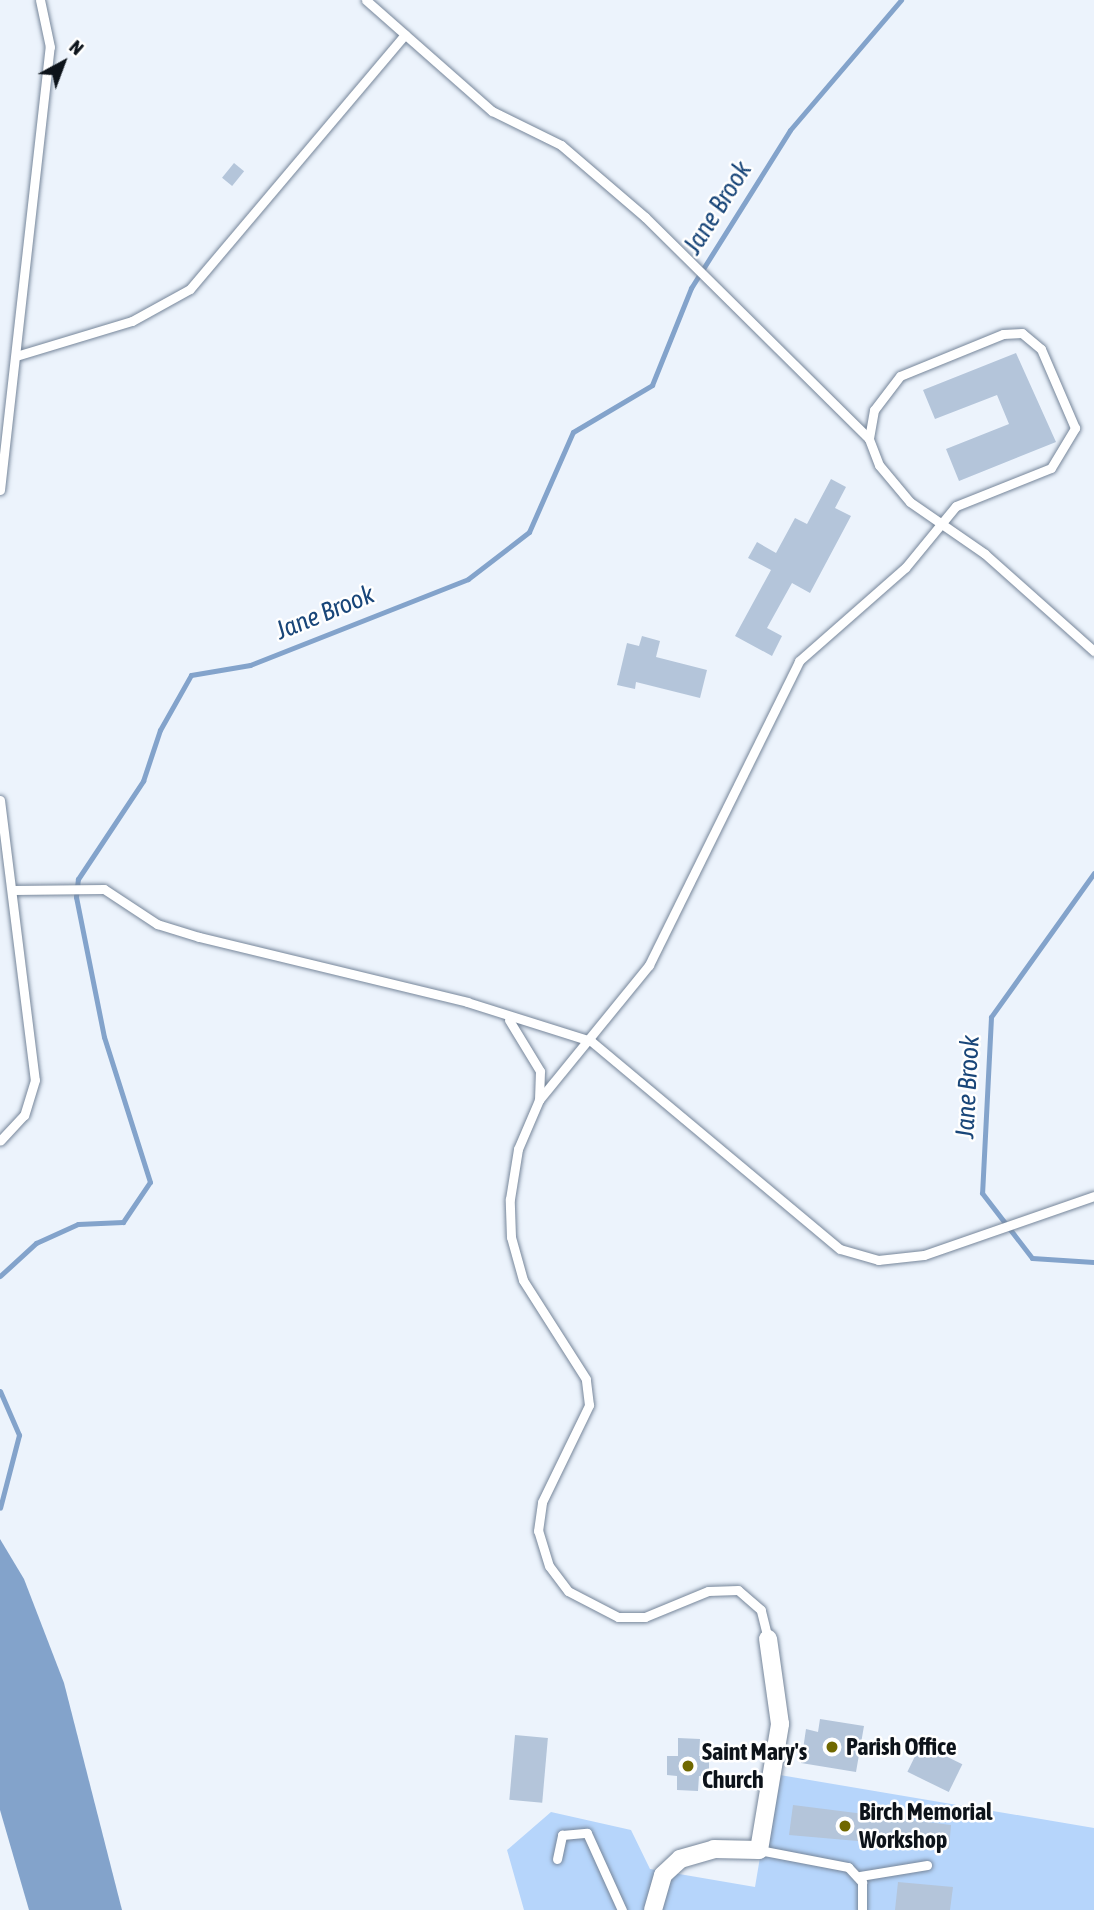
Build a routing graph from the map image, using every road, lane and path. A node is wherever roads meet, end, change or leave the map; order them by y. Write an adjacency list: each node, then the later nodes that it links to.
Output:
1 (40, 0): 4 (lane)
2 (366, 0): 3 (lane)
3 (405, 35): 4 (lane); 5 (lane)
4 (16, 356): 6 (lane)
5 (869, 439): 7 (lane); 7 (lane)
6 (0, 490)
7 (945, 523): 8 (lane); 12 (lane)
8 (1094, 651)
9 (0, 800): 10 (lane)
10 (13, 890): 11 (lane); 14 (lane)
11 (509, 1019): 12 (lane); 13 (lane)
12 (591, 1041): 13 (lane); 15 (lane)
13 (539, 1100): 16 (lane)
14 (0, 1141)
15 (1094, 1196)
16 (768, 1639): 17 (street)
17 (759, 1850): 20 (lane); 22 (street)
18 (557, 1859): 21 (lane)
19 (927, 1865): 20 (lane)
20 (860, 1876): 23 (lane)
21 (622, 1910)
22 (653, 1910)
23 (862, 1910)

